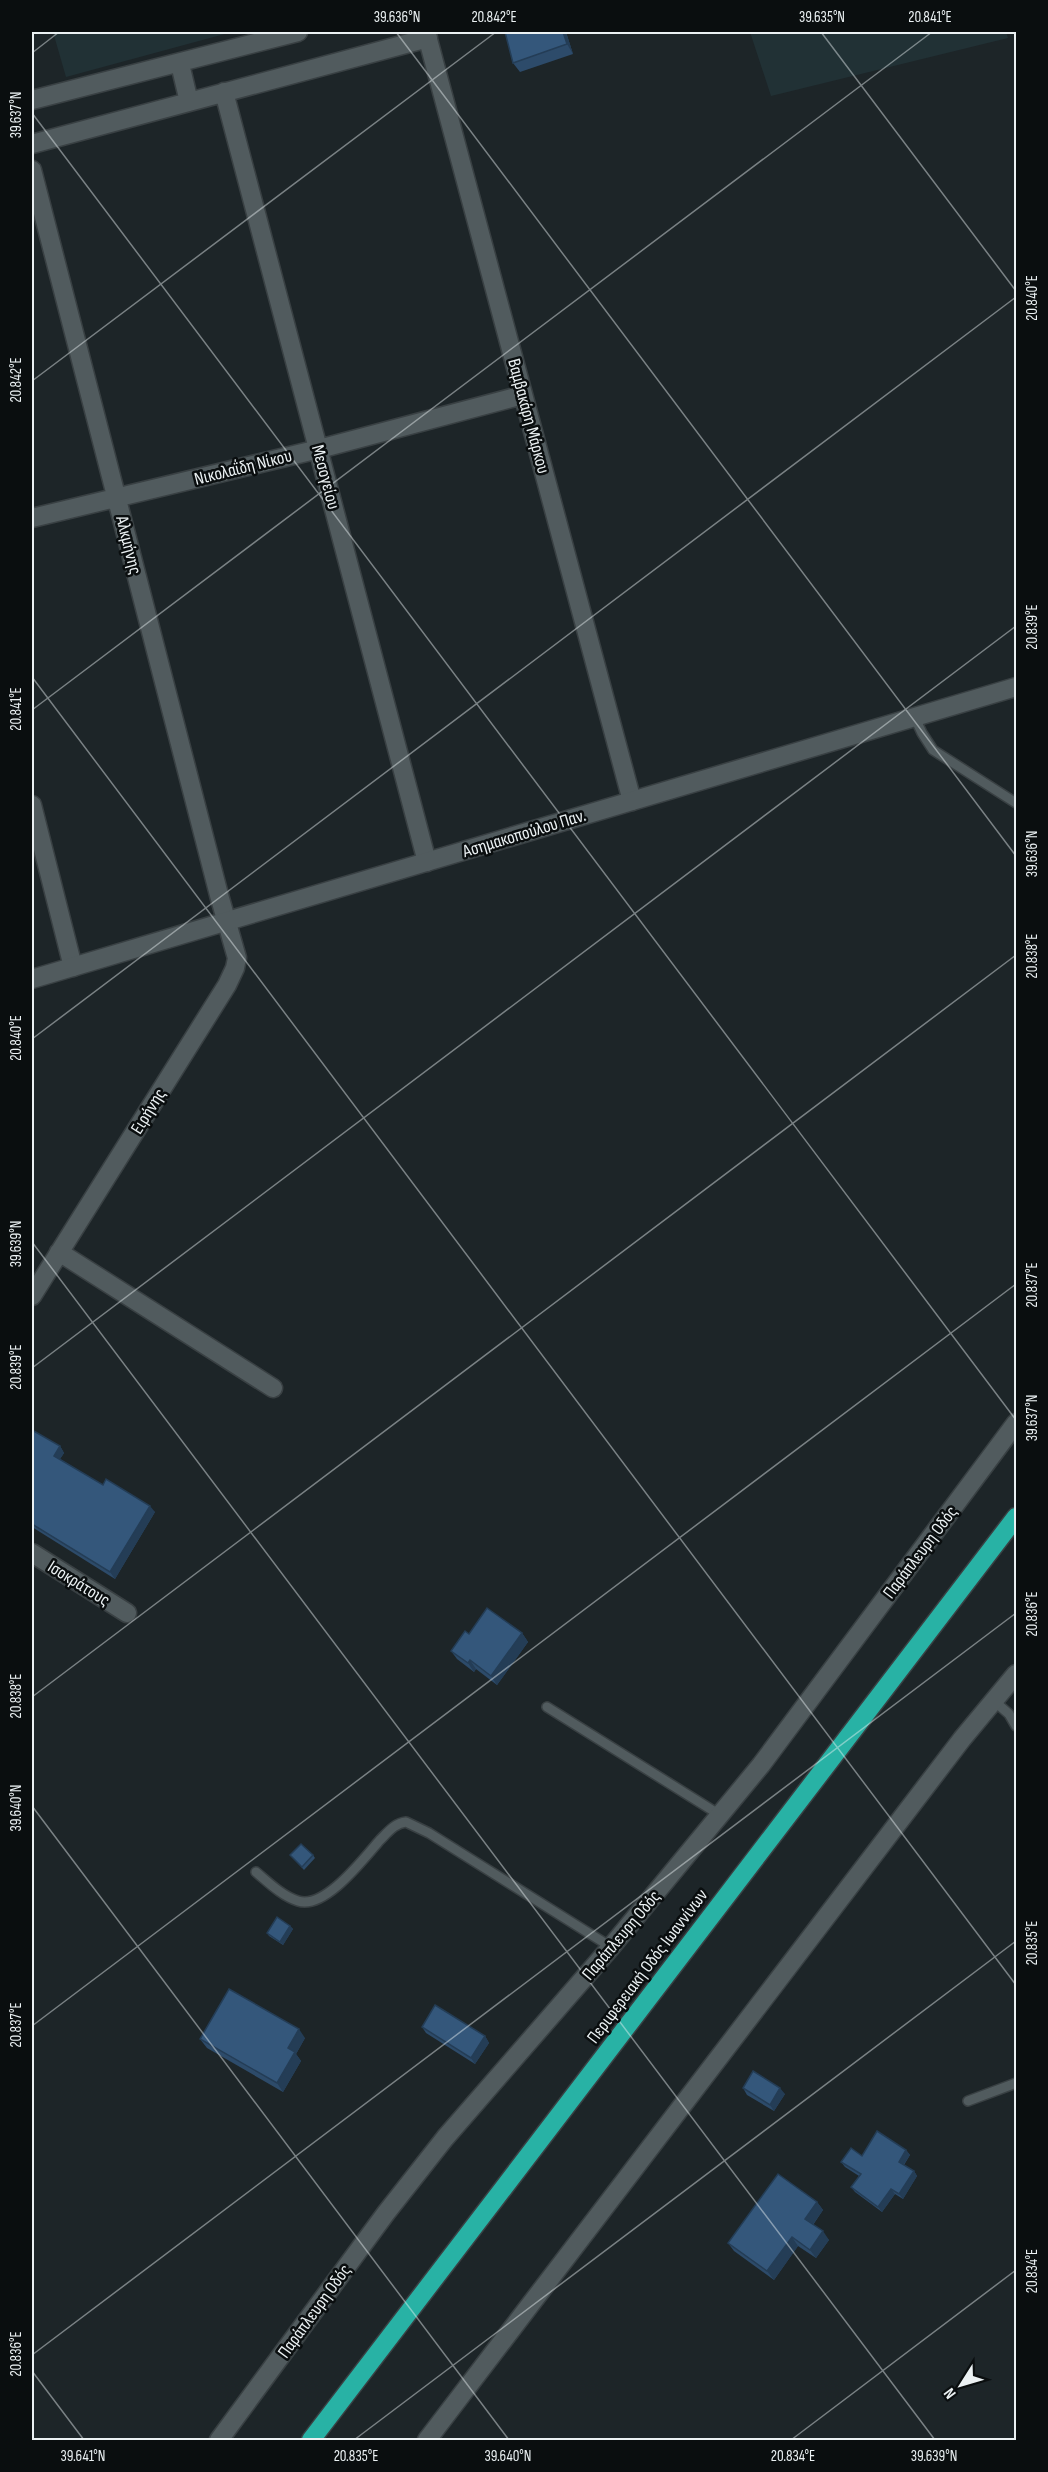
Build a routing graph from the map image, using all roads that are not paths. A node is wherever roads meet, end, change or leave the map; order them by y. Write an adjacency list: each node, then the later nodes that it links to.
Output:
1 (298, 32): 3 (street)
2 (427, 34): 4 (street); 9 (street, Βαμβακάρη Μάρκου)
3 (180, 64): 5 (street); 6 (street)
4 (224, 92): 6 (street); 10 (street, Μεσογείου)
5 (32, 100)
6 (189, 102): 7 (street)
7 (32, 144)
8 (32, 170): 11 (street, Αλκμήνης)
9 (523, 395): 10 (street, Νικολαΐδη Νίκου); 15 (street, Βαμβακάρη Μάρκου)
10 (318, 449): 11 (street, Νικολαΐδη Νίκου); 19 (street, Μεσογείου)
11 (116, 498): 12 (street, Νικολαΐδη Νίκου); 20 (street, Αλκμήνης)
12 (32, 518)
13 (1017, 687): 14 (street, Ασημακοπούλου Παν.)
14 (915, 718): 15 (street, Ασημακοπούλου Παν.); 16 (lane)
15 (632, 801): 19 (street, Ασημακοπούλου Παν.)
16 (1017, 803)
17 (32, 805): 18 (street)
18 (36, 839): 21 (street)
19 (427, 862): 20 (street, Ασημακοπούλου Παν.)
20 (227, 920): 21 (street, Ασημακοπούλου Παν.); 23 (street, Ειρήνης)
21 (73, 967): 22 (street, Ασημακοπούλου Παν.)
22 (32, 979)
23 (59, 1252): 24 (street, Ειρήνης); 25 (street)
24 (32, 1296)
25 (273, 1388)
26 (1017, 1424): 34 (street, Παράπλευρη Οδός)
27 (1017, 1517): 40 (highway, Περιφερειακή Οδός Ιωαννίνων)
28 (32, 1553): 29 (street, Ισοκράτους)
29 (127, 1613)
30 (1017, 1674): 31 (street)
31 (993, 1700): 33 (lane); 41 (street)
32 (547, 1707): 34 (lane)
33 (1017, 1726)
34 (720, 1815): 36 (street, Παράπλευρη Οδός)
35 (256, 1872): 36 (lane)
36 (612, 1947): 39 (street, Παράπλευρη Οδός)
37 (1017, 2084): 38 (lane)
38 (968, 2101)
39 (219, 2440)
40 (311, 2440)
41 (427, 2440)

